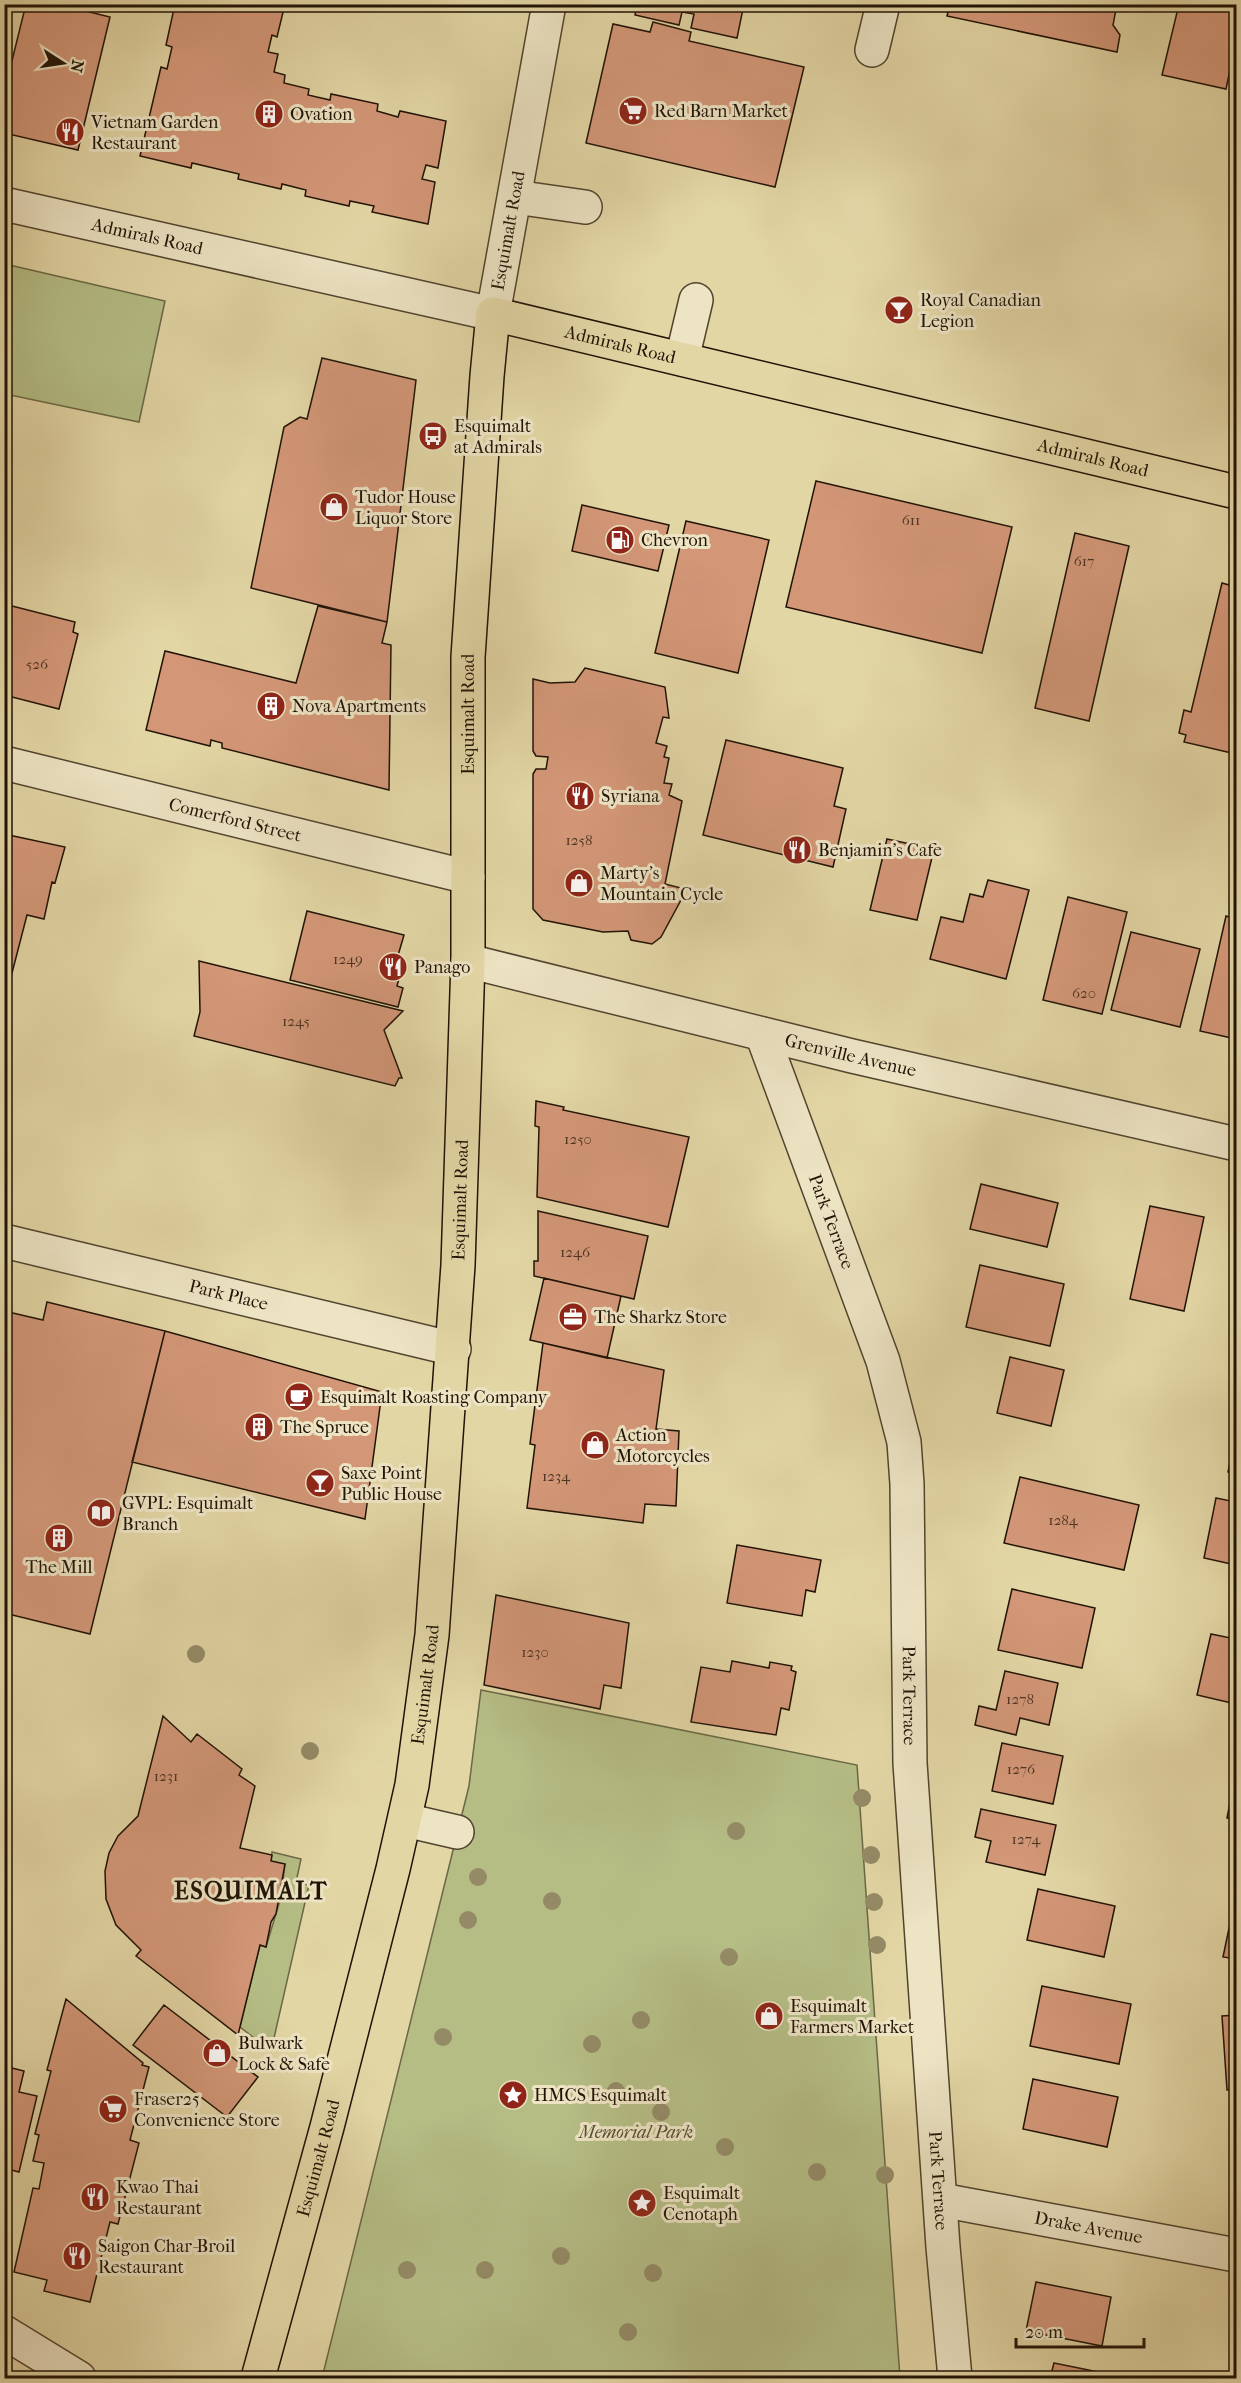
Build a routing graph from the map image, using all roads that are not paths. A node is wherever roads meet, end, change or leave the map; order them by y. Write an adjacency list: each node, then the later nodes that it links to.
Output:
1 (549, 4): 4 (street, Esquimalt Road)
2 (883, 4): 3 (street)
3 (872, 50)
4 (515, 197): 6 (street); 8 (street, Esquimalt Road)
5 (4, 204): 8 (street, Admirals Road)
6 (585, 207)
7 (696, 300): 9 (street)
8 (494, 314): 9 (main road, Admirals Road); 12 (main road, Esquimalt Road)
9 (682, 359): 10 (main road, Admirals Road)
10 (1236, 492)
11 (4, 763): 12 (street, Comerford Street)
12 (468, 877): 13 (main road, Esquimalt Road)
13 (468, 961): 14 (street, Grenville Avenue); 17 (main road, Esquimalt Road)
14 (762, 1034): 15 (street, Grenville Avenue); 20 (street, Park Terrace)
15 (1236, 1144)
16 (4, 1241): 17 (street, Park Place)
17 (453, 1349): 18 (main road, Esquimalt Road)
18 (405, 1820): 19 (street); 24 (main road, Esquimalt Road)
19 (458, 1832)
20 (941, 2199): 21 (street, Drake Avenue); 25 (street, Park Terrace)
21 (1236, 2255)
22 (4, 2332): 23 (street)
23 (79, 2379)
24 (258, 2379)
25 (955, 2379)

